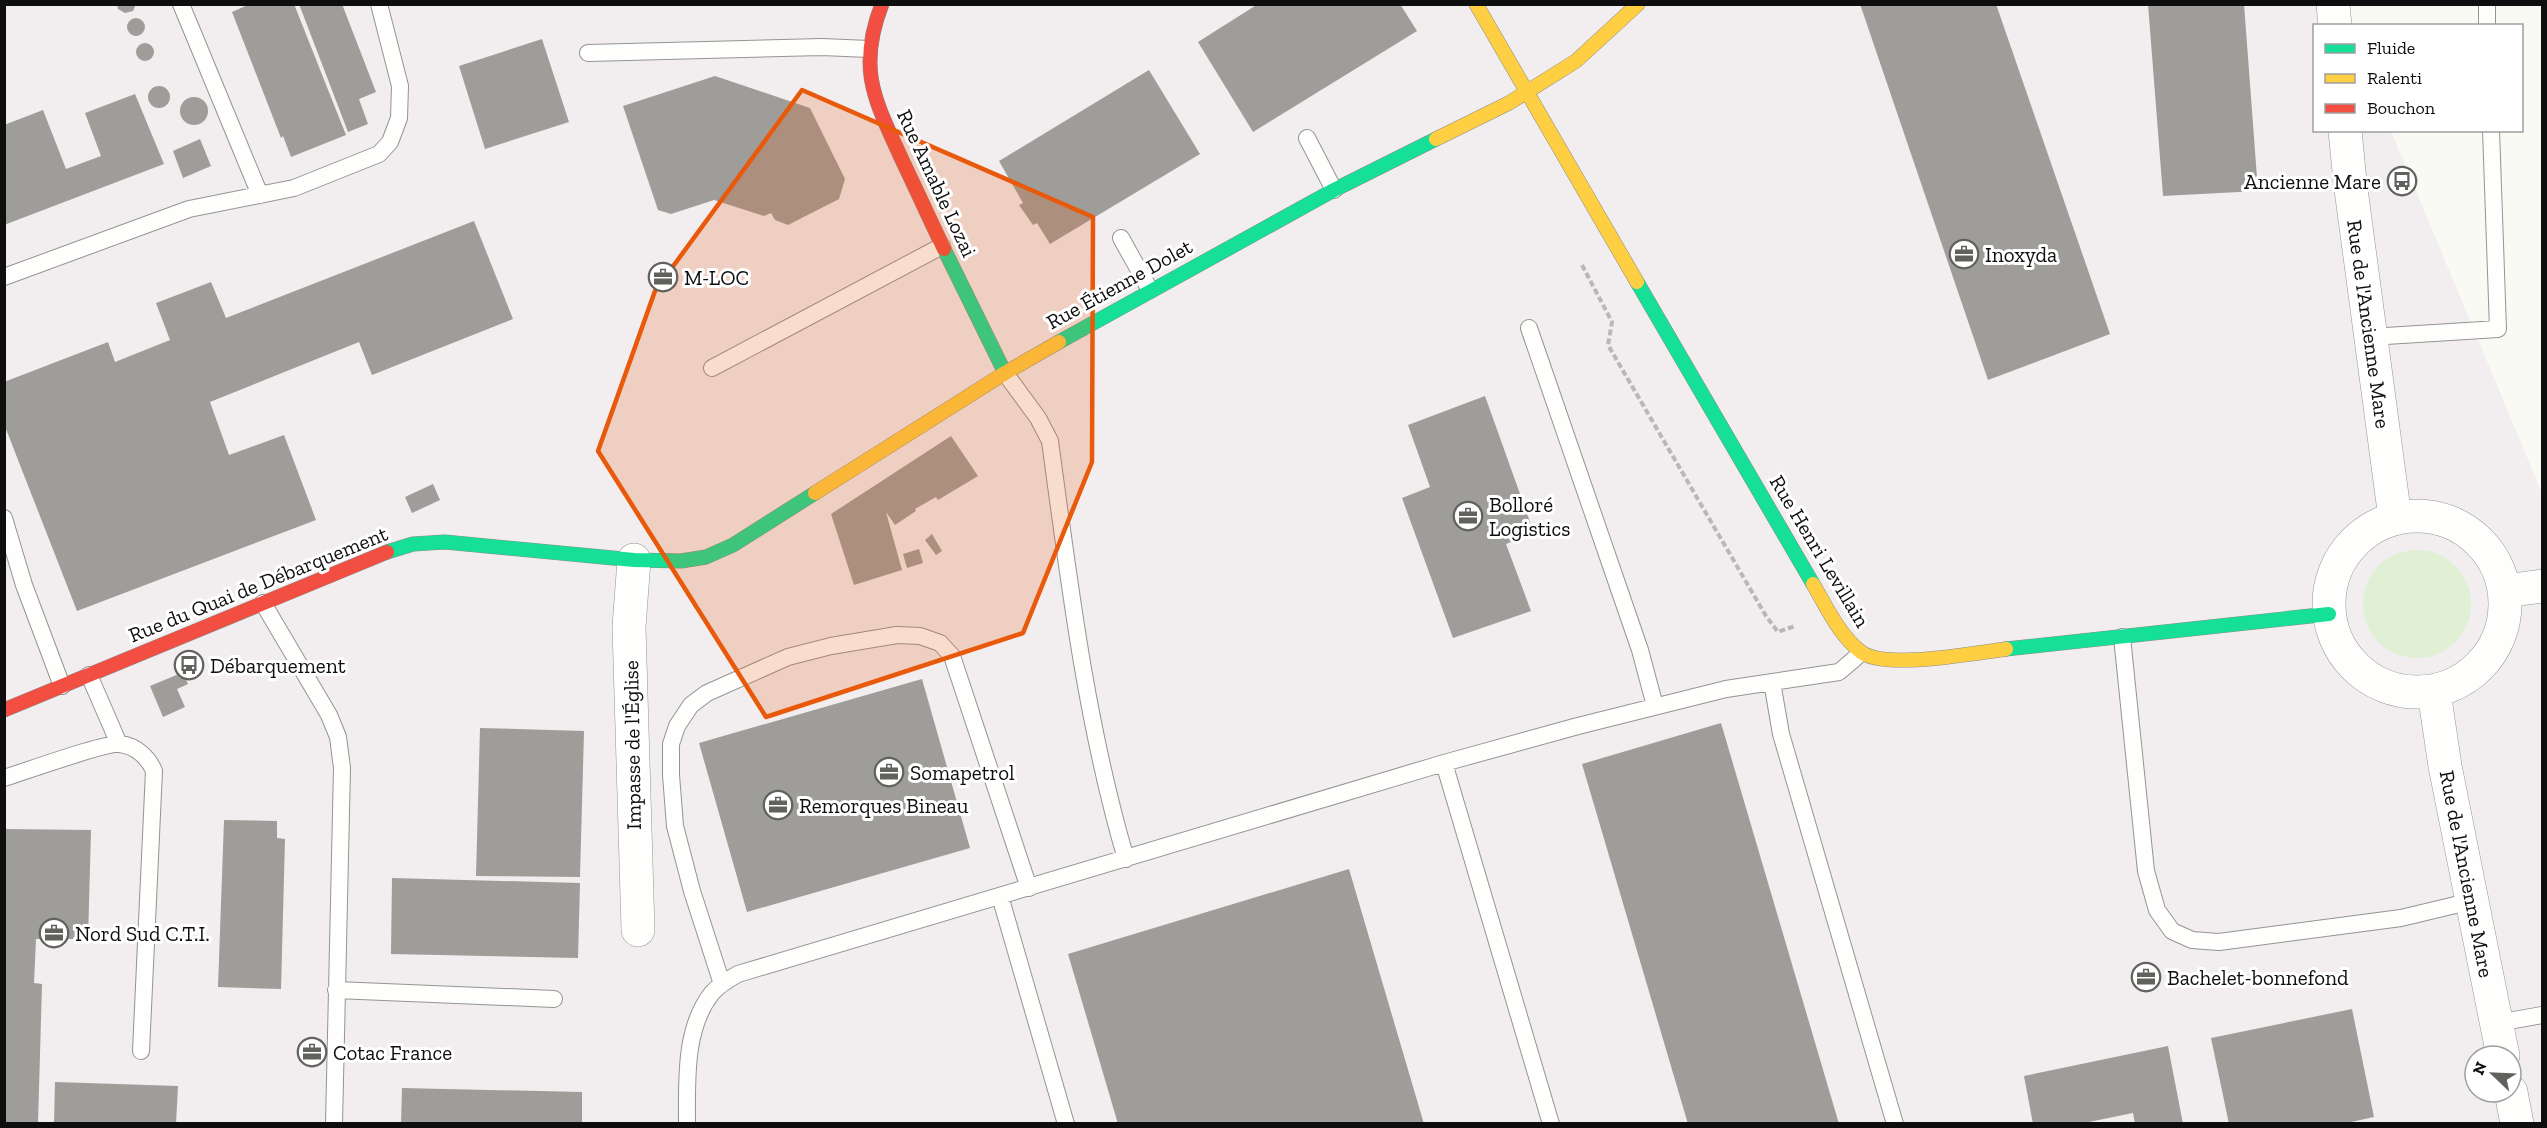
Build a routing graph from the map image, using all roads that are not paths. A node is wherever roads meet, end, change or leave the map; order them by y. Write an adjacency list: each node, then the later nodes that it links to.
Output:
1 (379, 4): 18 (lane)
2 (882, 4): 11 (street, Rue Amable Lozai)
3 (1476, 4): 13 (street, Rue Henri Levillain)
4 (1638, 4): 8 (street, Rue Étienne Dolet)
5 (2333, 4): 9 (street)
6 (2487, 4): 10 (lane)
7 (188, 6): 18 (lane)
8 (1621, 11): 13 (street, Rue Étienne Dolet)
9 (2335, 24)
10 (2487, 24)
11 (868, 49): 12 (lane); 20 (street, Rue Amable Lozai)
12 (588, 53)
13 (1527, 91): 17 (street, Rue Étienne Dolet); 35 (street, Rue Henri Levillain)
14 (2345, 132): 24 (street, Rue de l'Ancienne Mare)
15 (2491, 132): 24 (lane)
16 (1307, 138): 17 (lane)
17 (1334, 190): 22 (street, Rue Étienne Dolet)
18 (260, 195): 21 (lane)
19 (1120, 238): 22 (lane)
20 (942, 246): 25 (lane); 26 (street, Rue Amable Lozai)
21 (4, 277)
22 (1150, 290): 26 (street, Rue Étienne Dolet)
23 (1529, 328): 40 (lane)
24 (2370, 337): 28 (street, Rue de l'Ancienne Mare)
25 (712, 368)
26 (1005, 373): 29 (street, Rue Étienne Dolet); 45 (lane)
27 (4, 518): 38 (lane)
28 (2394, 518): 31 (street); 33 (street)
29 (621, 558): 32 (street, Rue du Quai de Débarquement); 49 (street, Impasse de l'Église)
30 (2542, 586): 31 (street)
31 (2505, 591): 39 (street)
32 (263, 603): 36 (street, Rue du Quai de Débarquement); 51 (lane)
33 (2329, 614): 34 (street, Rue Henri Levillain); 39 (street)
34 (2122, 637): 35 (street, Rue Henri Levillain); 48 (lane)
35 (1860, 654): 37 (lane)
36 (89, 675): 38 (street, Rue du Quai de Débarquement); 42 (lane)
37 (1772, 682): 40 (lane); 62 (lane)
38 (62, 686): 41 (street, Rue du Quai de Débarquement)
39 (2434, 692): 48 (street, Rue de l'Ancienne Mare)
40 (1654, 706): 43 (lane)
41 (4, 710)
42 (118, 744): 44 (lane); 56 (lane)
43 (1444, 763): 45 (lane); 61 (lane)
44 (4, 778)
45 (1126, 859): 46 (lane)
46 (1029, 888): 47 (lane); 50 (lane)
47 (1000, 896): 50 (lane); 60 (lane)
48 (2472, 901): 54 (street, Rue de l'Ancienne Mare)
49 (638, 930)
50 (722, 984): 59 (lane)
51 (336, 990): 52 (lane); 58 (lane)
52 (554, 999)
53 (2542, 1015): 54 (lane)
54 (2497, 1023): 55 (street, Rue de l'Ancienne Mare)
55 (2501, 1044)
56 (141, 1051)
57 (2513, 1104): 63 (street)
58 (334, 1124)
59 (687, 1124)
60 (1065, 1124)
61 (1551, 1124)
62 (1894, 1124)
63 (2517, 1124)

